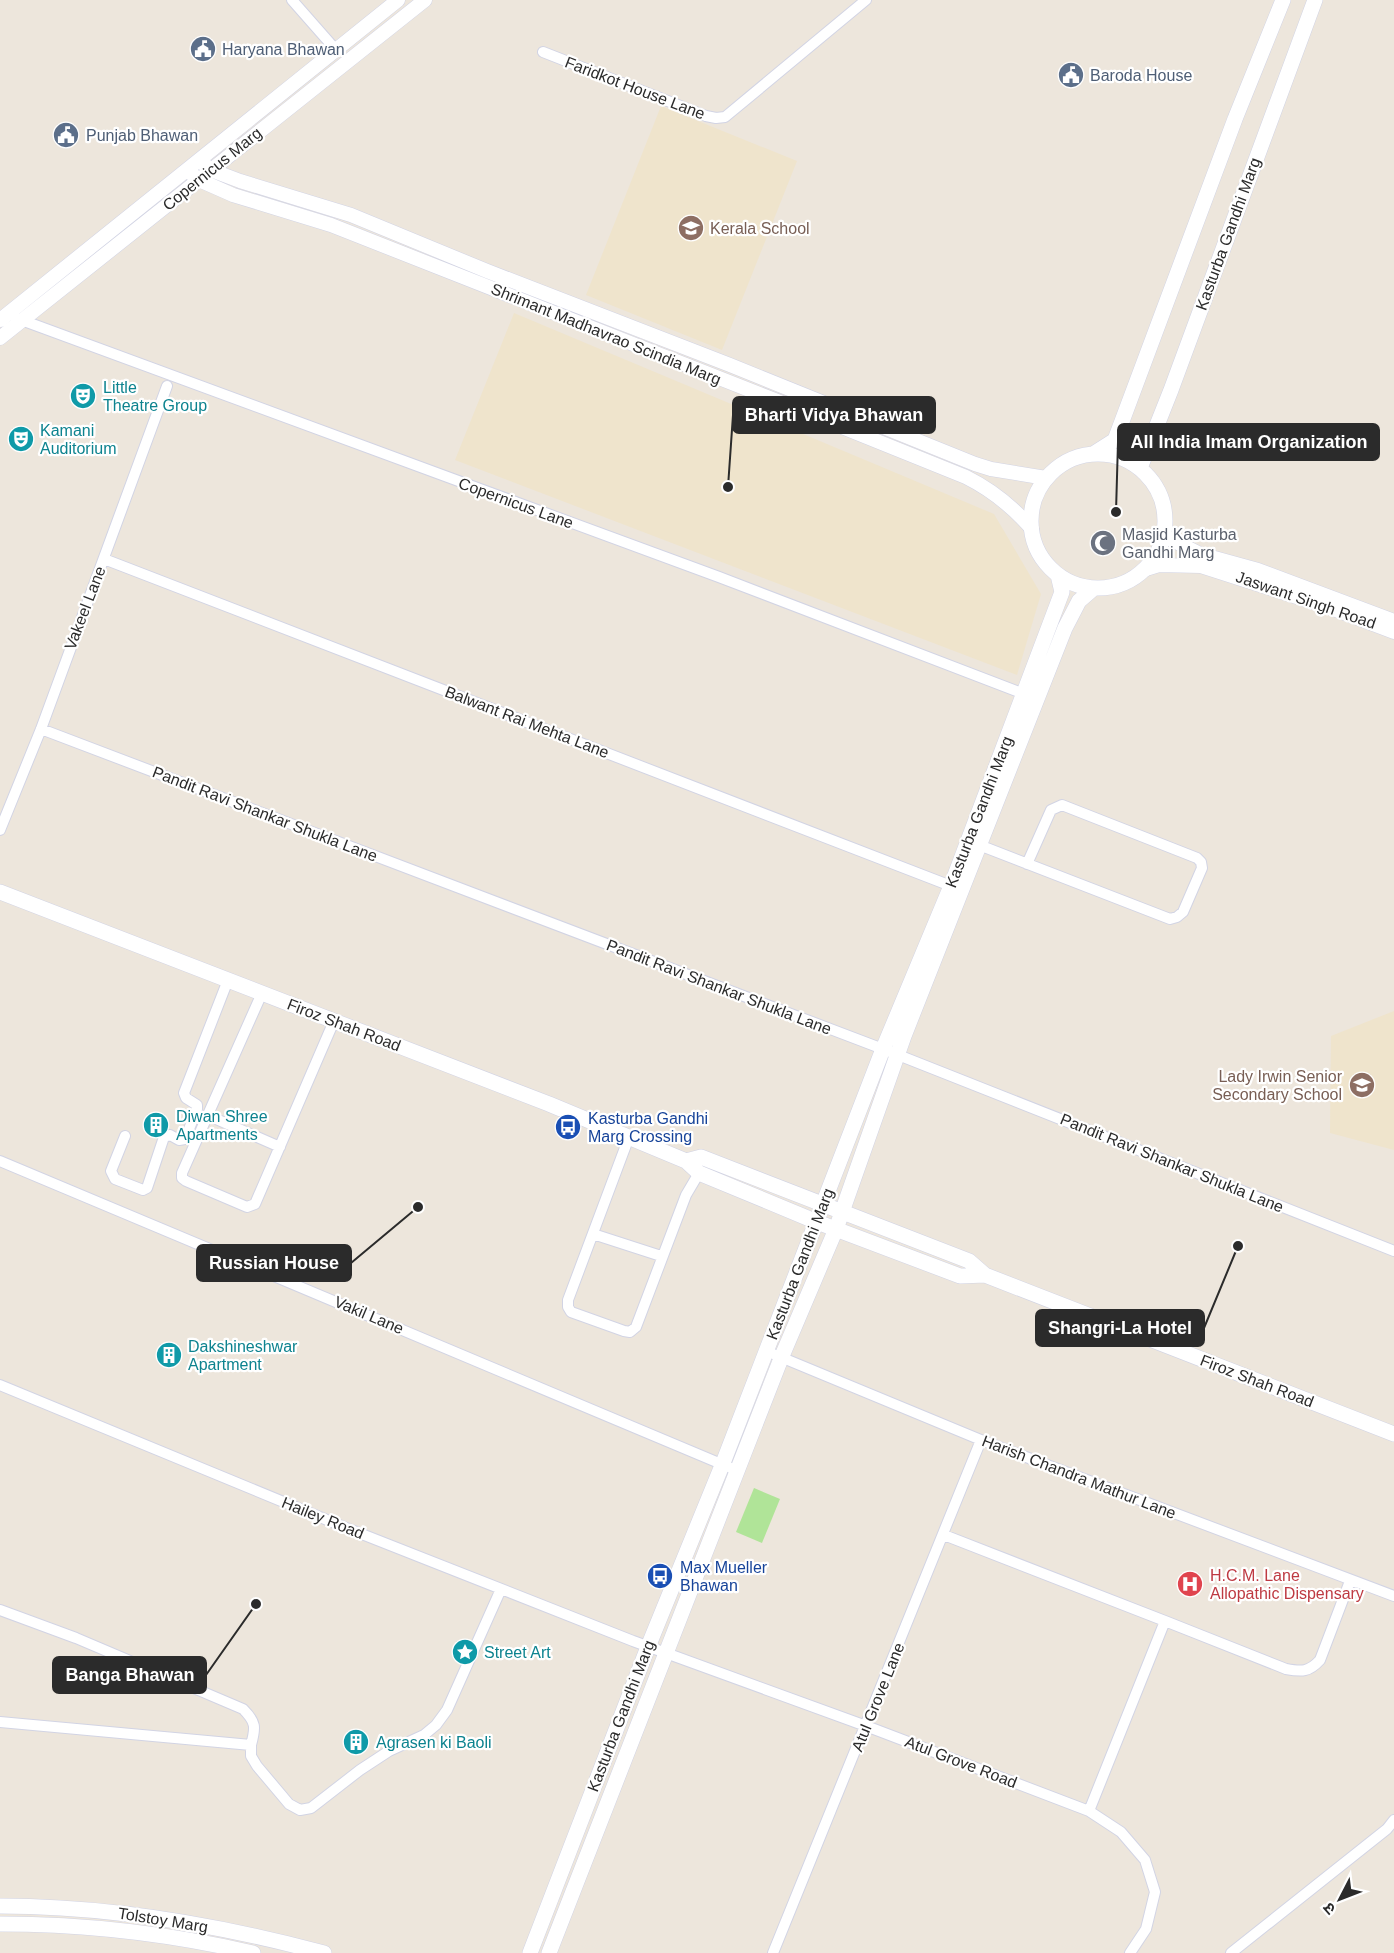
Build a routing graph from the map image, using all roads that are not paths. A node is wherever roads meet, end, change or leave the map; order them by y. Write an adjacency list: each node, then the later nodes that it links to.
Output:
1 (292, 0): 7 (street)
2 (398, 0): 7 (street, Copernicus Marg)
3 (425, 0): 10 (street, Copernicus Marg)
4 (866, 0): 8 (street, Faridkot House Lane)
5 (1283, 0): 19 (main road, Kasturba Gandhi Marg)
6 (1315, 0): 20 (main road, Kasturba Gandhi Marg)
7 (336, 50): 9 (street, Copernicus Marg)
8 (543, 52)
9 (292, 85): 10 (street); 11 (street, Copernicus Marg)
10 (303, 97): 13 (street, Copernicus Marg)
11 (199, 160): 12 (street, Copernicus Marg); 13 (street, Shrimant Madhavrao Scindia Marg)
12 (187, 170): 14 (street, Shrimant Madhavrao Scindia Marg); 15 (street, Copernicus Marg)
13 (211, 170): 14 (street, Copernicus Marg); 21 (street, Shrimant Madhavrao Scindia Marg)
14 (199, 180): 16 (street, Copernicus Marg); 22 (street, Shrimant Madhavrao Scindia Marg)
15 (4, 317): 16 (street, Copernicus Lane)
16 (22, 321): 17 (street, Copernicus Marg); 30 (street, Copernicus Lane)
17 (0, 338)
18 (167, 386): 24 (street, Vakeel Lane)
19 (1093, 454): 20 (main road); 21 (main road)
20 (1140, 468): 23 (main road)
21 (1046, 478): 22 (main road)
22 (1032, 529): 26 (main road)
23 (1164, 536): 25 (main road); 28 (street, Jaswant Singh Road)
24 (104, 559): 31 (street, Vakeel Lane); 35 (street, Balwant Rai Mehta Lane)
25 (1146, 569): 27 (main road); 29 (street, Jaswant Singh Road)
26 (1058, 575): 27 (main road); 30 (main road, Kasturba Gandhi Marg)
27 (1094, 588): 33 (main road, Kasturba Gandhi Marg)
28 (1394, 621)
29 (1394, 632)
30 (1024, 694): 35 (main road, Kasturba Gandhi Marg)
31 (41, 729): 32 (street, Vakeel Lane); 40 (street, Pandit Ravi Shankar Shukla Lane)
32 (0, 830)
33 (979, 845): 34 (street); 40 (main road, Kasturba Gandhi Marg)
34 (1027, 864): 34 (street)
35 (951, 886): 40 (main road, Kasturba Gandhi Marg)
36 (0, 892): 37 (main road, Firoz Shah Road)
37 (228, 980): 38 (main road, Firoz Shah Road); 42 (street)
38 (262, 993): 39 (main road, Firoz Shah Road); 41 (street)
39 (334, 1021): 43 (main road, Firoz Shah Road); 44 (street)
40 (890, 1052): 48 (main road, Kasturba Gandhi Marg); 49 (main road, Kasturba Gandhi Marg); 53 (street, Pandit Ravi Shankar Shukla Lane)
41 (207, 1115): 44 (street); 44 (street)
42 (125, 1136)
43 (629, 1137): 46 (main road, Firoz Shah Road); 52 (street)
44 (280, 1147)
45 (0, 1161): 61 (street, Vakil Lane)
46 (686, 1161): 47 (main road, Firoz Shah Road); 48 (main road, Firoz Shah Road)
47 (699, 1173): 50 (main road, Firoz Shah Road); 54 (street)
48 (824, 1204): 49 (main road, Firoz Shah Road); 50 (main road, Kasturba Gandhi Marg)
49 (843, 1211): 51 (main road, Kasturba Gandhi Marg); 55 (main road, Firoz Shah Road)
50 (817, 1222): 51 (main road, Firoz Shah Road); 56 (main road, Kasturba Gandhi Marg)
51 (836, 1229): 55 (main road, Firoz Shah Road); 57 (main road, Kasturba Gandhi Marg)
52 (593, 1234): 54 (street); 54 (street)
53 (1394, 1251)
54 (661, 1256)
55 (985, 1275): 59 (main road, Firoz Shah Road)
56 (766, 1351): 57 (street, Harish Chandra Mathur Lane); 61 (main road, Kasturba Gandhi Marg)
57 (782, 1356): 60 (street, Harish Chandra Mathur Lane); 62 (main road, Kasturba Gandhi Marg)
58 (0, 1385): 65 (street, Hailey Road)
59 (1394, 1434)
60 (981, 1440): 63 (street, Atul Grove Lane); 64 (street, Harish Chandra Mathur Lane)
61 (723, 1463): 62 (street, Vakil Lane); 69 (main road, Kasturba Gandhi Marg)
62 (738, 1471): 70 (main road, Kasturba Gandhi Marg)
63 (944, 1534): 68 (street); 72 (street, Atul Grove Lane)
64 (1350, 1581): 66 (street, Harish Chandra Mathur Lane); 68 (street)
65 (501, 1589): 69 (street, Hailey Road); 73 (street)
66 (1394, 1596)
67 (0, 1610): 73 (street)
68 (1166, 1622): 74 (street)
69 (648, 1647): 70 (street, Hailey Road); 79 (main road, Kasturba Gandhi Marg)
70 (667, 1654): 72 (street, Atul Grove Road); 78 (main road, Kasturba Gandhi Marg)
71 (0, 1722): 73 (street)
72 (866, 1726): 74 (street, Atul Grove Road); 84 (street, Atul Grove Lane)
73 (251, 1745)
74 (1089, 1811): 85 (street, Atul Grove Road)
75 (1394, 1820): 86 (street)
76 (0, 1906): 81 (main road, Tolstoy Marg)
77 (0, 1924): 80 (main road, Tolstoy Marg)
78 (555, 1937): 82 (main road, Kasturba Gandhi Marg); 83 (main road)
79 (529, 1951)
80 (253, 1953)
81 (324, 1953)
82 (549, 1953)
83 (554, 1953)
84 (773, 1953)
85 (1130, 1953)
86 (1231, 1953)

